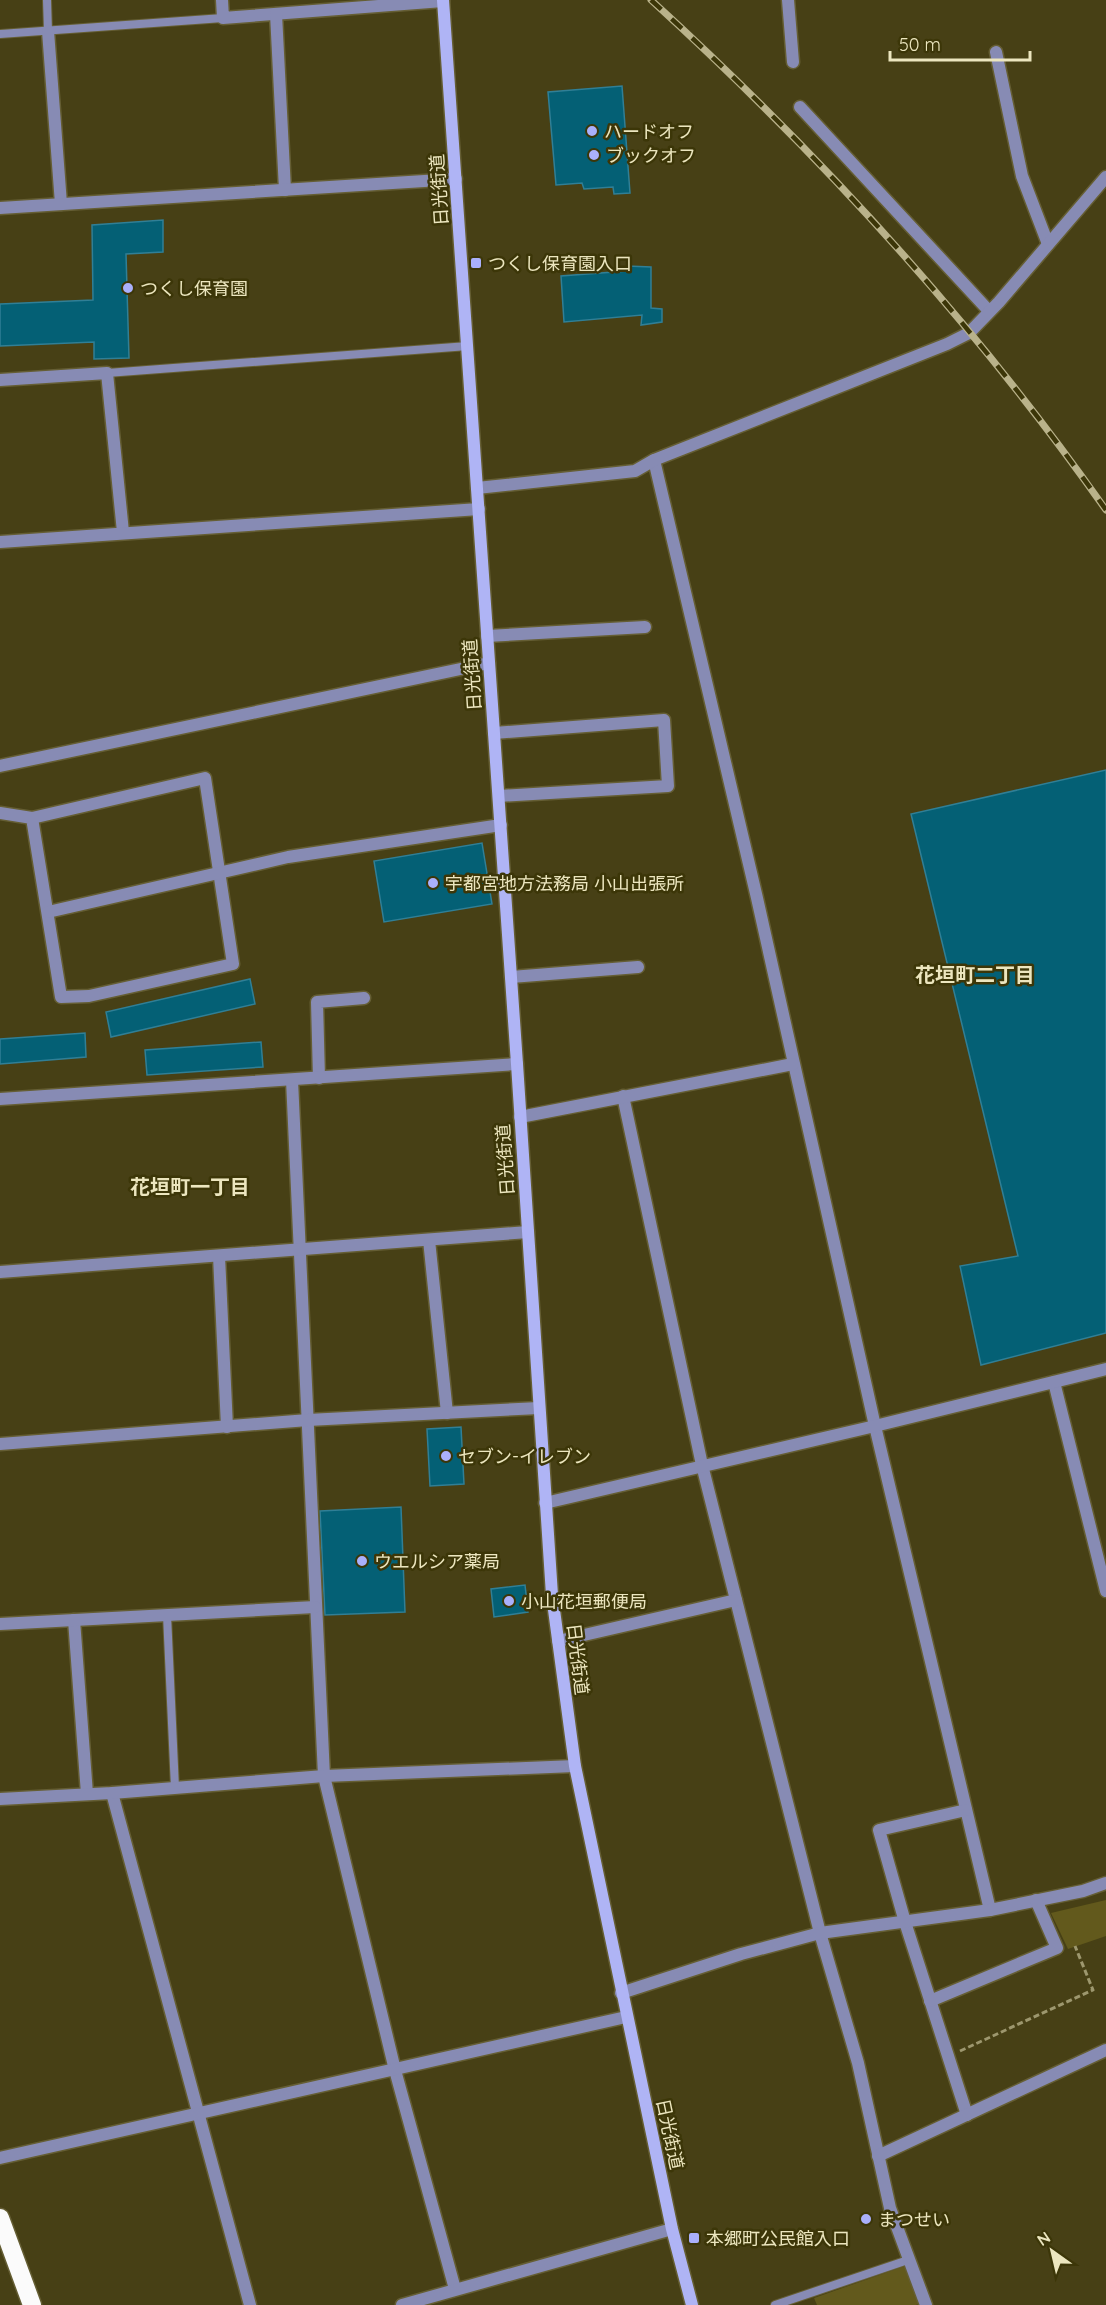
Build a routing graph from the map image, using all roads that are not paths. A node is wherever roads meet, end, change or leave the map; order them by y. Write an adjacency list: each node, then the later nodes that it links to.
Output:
1 (47, 0): 7 (lane)
2 (222, 0): 6 (street)
3 (788, 0): 10 (street)
4 (443, 1): 5 (street); 13 (main road, 日光街道)
5 (276, 14): 6 (street); 14 (street)
6 (223, 18): 7 (lane)
7 (48, 31): 8 (lane); 15 (street)
8 (0, 34)
9 (996, 52): 17 (street)
10 (793, 62)
11 (800, 107): 18 (street)
12 (1106, 177): 17 (street)
13 (456, 179): 14 (street); 19 (main road, 日光街道)
14 (285, 190): 15 (street)
15 (61, 204): 16 (street)
16 (0, 208)
17 (1048, 244): 18 (street)
18 (989, 311): 22 (street)
19 (468, 346): 20 (lane); 23 (main road, 日光街道)
20 (107, 373): 21 (street); 25 (street)
21 (0, 380)
22 (654, 460): 23 (street); 42 (street)
23 (477, 488): 24 (main road, 日光街道)
24 (478, 509): 25 (street); 28 (main road, 日光街道)
25 (123, 532): 26 (street)
26 (0, 542)
27 (645, 627): 28 (street)
28 (487, 636): 29 (main road, 日光街道)
29 (489, 663): 30 (main road, 日光街道); 31 (street)
30 (494, 733): 32 (main road, 日光街道); 32 (street)
31 (0, 766)
32 (499, 796): 35 (main road, 日光街道)
33 (0, 813): 34 (street)
34 (32, 818): 36 (street); 37 (street)
35 (501, 825): 36 (street); 39 (main road, 日光街道)
36 (219, 873): 37 (street); 37 (street)
37 (48, 912)
38 (638, 967): 39 (street)
39 (511, 977): 41 (main road, 日光街道)
40 (364, 998): 43 (street)
41 (517, 1064): 43 (street); 47 (main road, 日光街道)
42 (793, 1064): 45 (street); 58 (street)
43 (319, 1078): 44 (street)
44 (292, 1080): 46 (street); 50 (street)
45 (623, 1096): 47 (street); 61 (street)
46 (0, 1099)
47 (520, 1117): 48 (main road, 日光街道)
48 (528, 1232): 49 (street); 55 (main road, 日光街道)
49 (429, 1240): 50 (street); 56 (street)
50 (300, 1251): 51 (street); 57 (street)
51 (219, 1256): 52 (street); 59 (street)
52 (0, 1272)
53 (1106, 1369): 54 (street)
54 (1054, 1382): 58 (street); 63 (street)
55 (539, 1408): 56 (street); 62 (main road, 日光街道)
56 (447, 1413): 57 (street)
57 (308, 1420): 59 (street); 66 (street)
58 (875, 1426): 61 (street); 77 (street)
59 (227, 1427): 60 (street)
60 (0, 1444)
61 (702, 1465): 62 (street); 65 (street)
62 (545, 1503): 70 (main road, 日光街道)
63 (1100, 1540): 64 (street)
64 (1106, 1591)
65 (736, 1600): 70 (street); 82 (street)
66 (315, 1607): 67 (street); 72 (street)
67 (167, 1615): 68 (street); 73 (lane)
68 (75, 1620): 69 (street); 75 (street)
69 (0, 1624)
70 (558, 1641): 71 (main road, 日光街道)
71 (574, 1766): 72 (street); 83 (main road, 日光街道)
72 (324, 1776): 73 (street); 87 (street)
73 (175, 1788): 74 (street)
74 (112, 1793): 75 (street); 88 (street)
75 (87, 1794): 76 (street)
76 (0, 1799)
77 (966, 1810): 80 (street); 81 (street)
78 (1106, 1883): 79 (street)
79 (1036, 1900): 80 (street); 84 (street)
80 (990, 1910): 81 (street)
81 (904, 1922): 82 (street); 84 (street)
82 (820, 1933): 83 (street); 90 (street)
83 (621, 1993): 85 (main road, 日光街道)
84 (930, 2001): 89 (street)
85 (626, 2017): 87 (street); 93 (main road, 日光街道)
86 (1106, 2050): 89 (street)
87 (395, 2070): 88 (street); 95 (street)
88 (198, 2113): 91 (street); 97 (street)
89 (967, 2115): 90 (street)
90 (878, 2156): 94 (street)
91 (0, 2158)
92 (0, 2218): 96 (highway)
93 (672, 2229): 95 (street); 99 (main road, 日光街道)
94 (908, 2259): 100 (lane); 101 (street)
95 (455, 2289): 98 (street)
96 (32, 2305)
97 (250, 2305)
98 (402, 2305)
99 (692, 2305)
100 (775, 2305)
101 (926, 2305)

